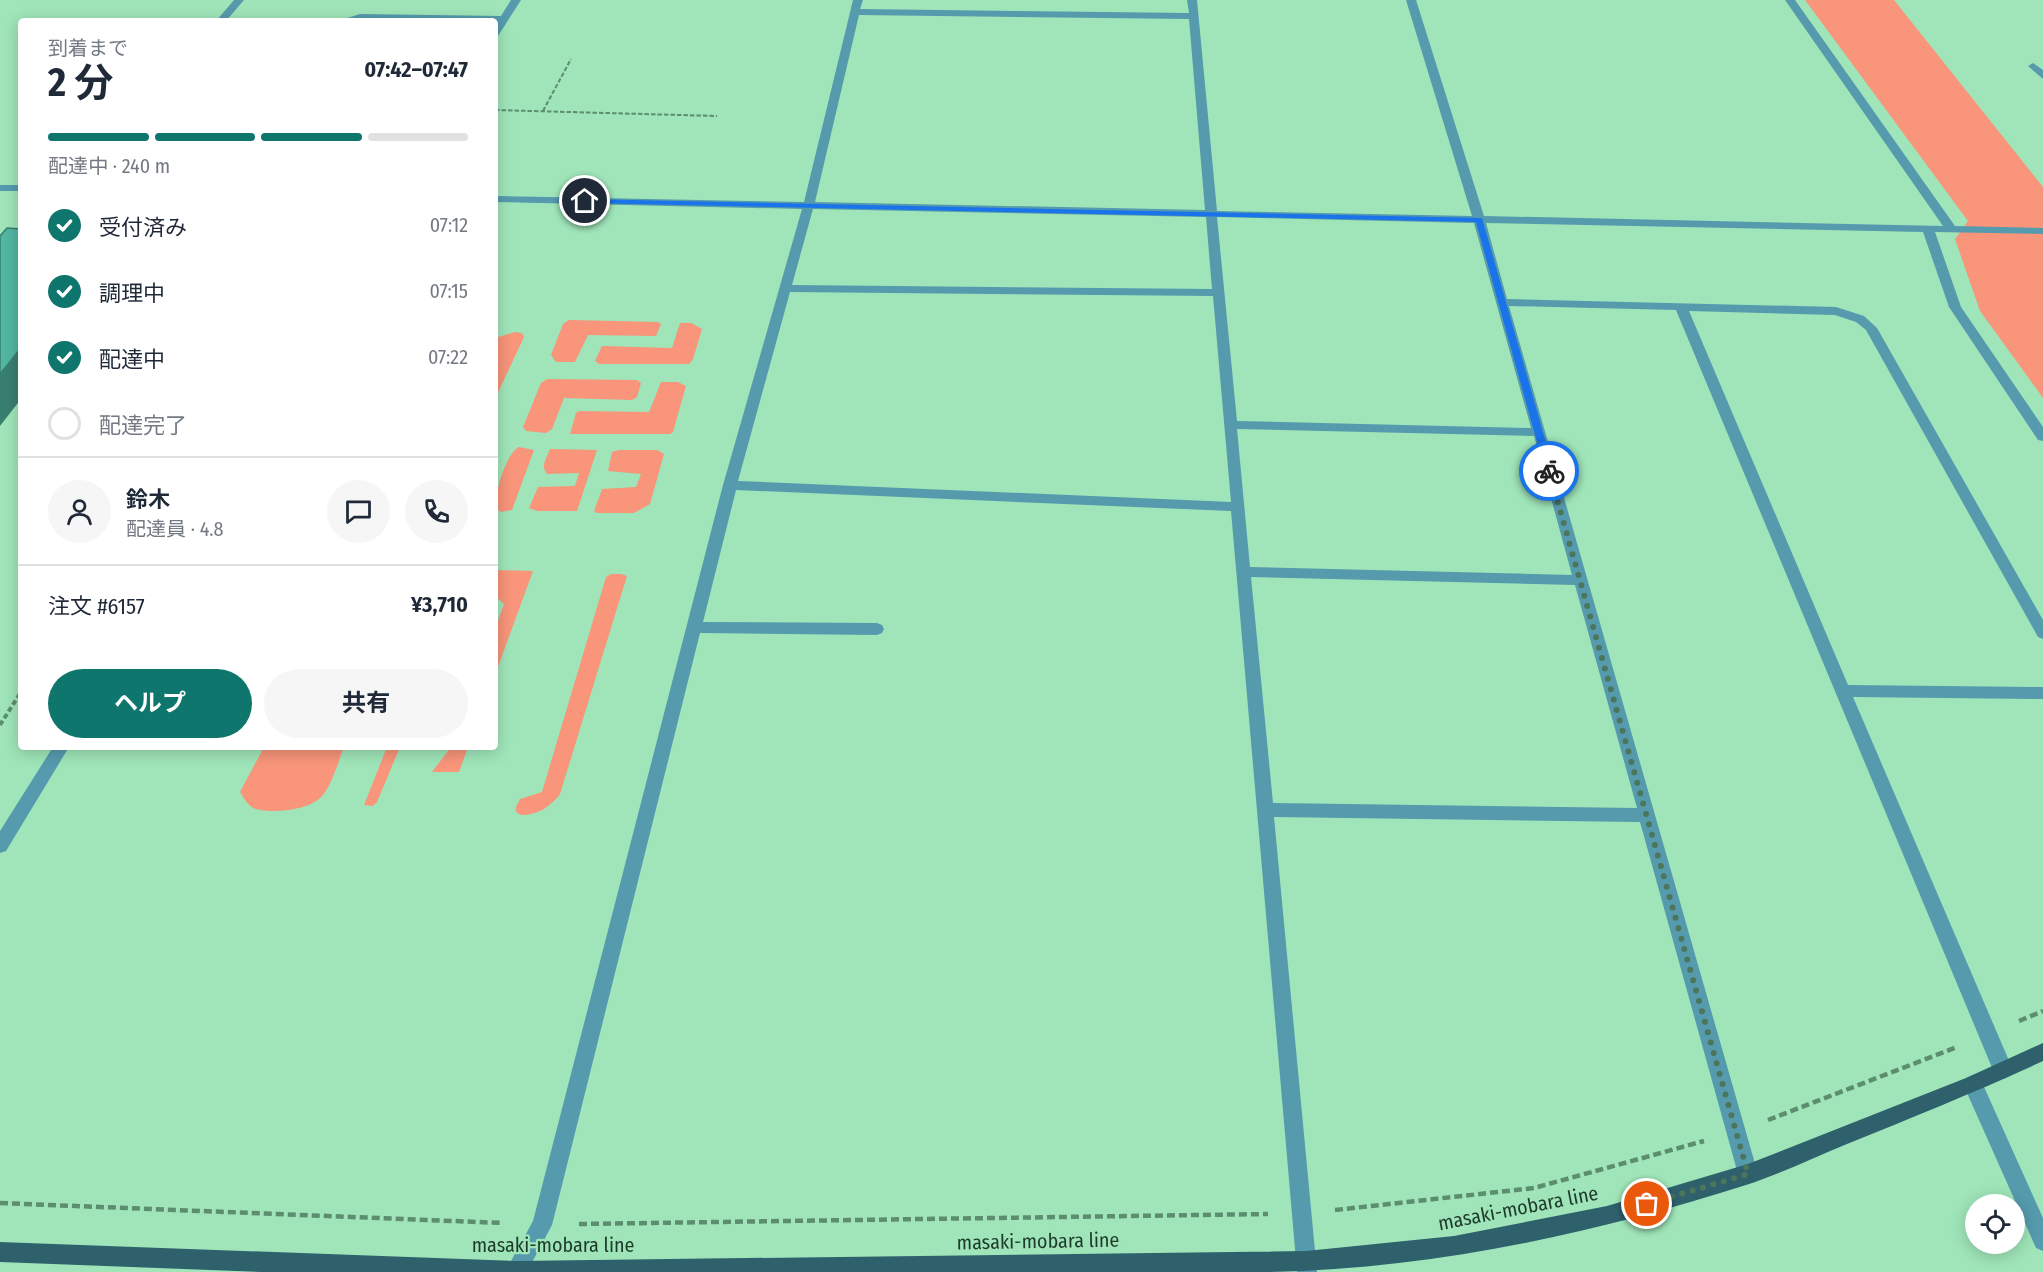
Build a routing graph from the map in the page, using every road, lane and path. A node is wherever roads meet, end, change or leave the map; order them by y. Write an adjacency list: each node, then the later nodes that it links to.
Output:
1 (239, 0): 7 (street)
2 (516, 0): 11 (street)
3 (1411, 0): 24 (street)
4 (1790, 0): 26 (street)
5 (856, 6): 6 (street); 22 (street)
6 (1193, 8): 23 (street)
7 (224, 18)
8 (356, 18): 9 (street)
9 (432, 18)
10 (498, 19): 11 (street)
11 (504, 19): 12 (street)
12 (498, 29)
13 (571, 59): 17 (path)
14 (2033, 66): 15 (street)
15 (2043, 76)
16 (498, 110): 17 (path)
17 (543, 111): 18 (path)
18 (717, 116)
19 (0, 188): 20 (street)
20 (18, 188)
21 (498, 199): 22 (street)
22 (809, 205): 23 (street); 28 (street)
23 (1212, 214): 24 (street); 29 (street)
24 (1479, 219): 25 (street); 30 (street)
25 (1928, 229): 26 (street); 34 (street)
26 (1952, 230): 27 (street)
27 (2042, 231)
28 (786, 288): 29 (street); 35 (street)
29 (1219, 293): 32 (street)
30 (1502, 302): 31 (street); 33 (street)
31 (1681, 307): 41 (street); 42 (street)
32 (1230, 425): 33 (street); 36 (street)
33 (1538, 432): 38 (street)
34 (2043, 437)
35 (730, 485): 36 (street); 39 (street)
36 (1238, 507): 37 (street)
37 (1244, 572): 38 (street); 47 (street)
38 (1580, 580): 48 (street)
39 (694, 627): 40 (street); 59 (street)
40 (877, 629)
41 (2043, 633)
42 (1842, 691): 43 (street); 51 (street)
43 (2043, 693)
44 (18, 697): 45 (path)
45 (0, 724)
46 (59, 750): 49 (street)
47 (1265, 810): 48 (street); 58 (street)
48 (1646, 815): 55 (street)
49 (0, 846)
50 (2043, 1011): 51 (path)
51 (1989, 1034): 53 (street); 55 (path)
52 (2043, 1052): 53 (main road, masaki-mobara line)
53 (2003, 1070): 54 (main road, masaki-mobara line)
54 (1973, 1084): 56 (main road, masaki-mobara line); 60 (street)
55 (1737, 1132): 56 (street); 58 (path)
56 (1748, 1174): 62 (main road, masaki-mobara line)
57 (0, 1203): 59 (path)
58 (1302, 1214): 59 (path); 62 (street)
59 (542, 1225): 63 (street)
60 (2043, 1240)
61 (0, 1252): 63 (main road, masaki-mobara line)
62 (1306, 1266): 63 (main road, masaki-mobara line)
63 (516, 1271)

